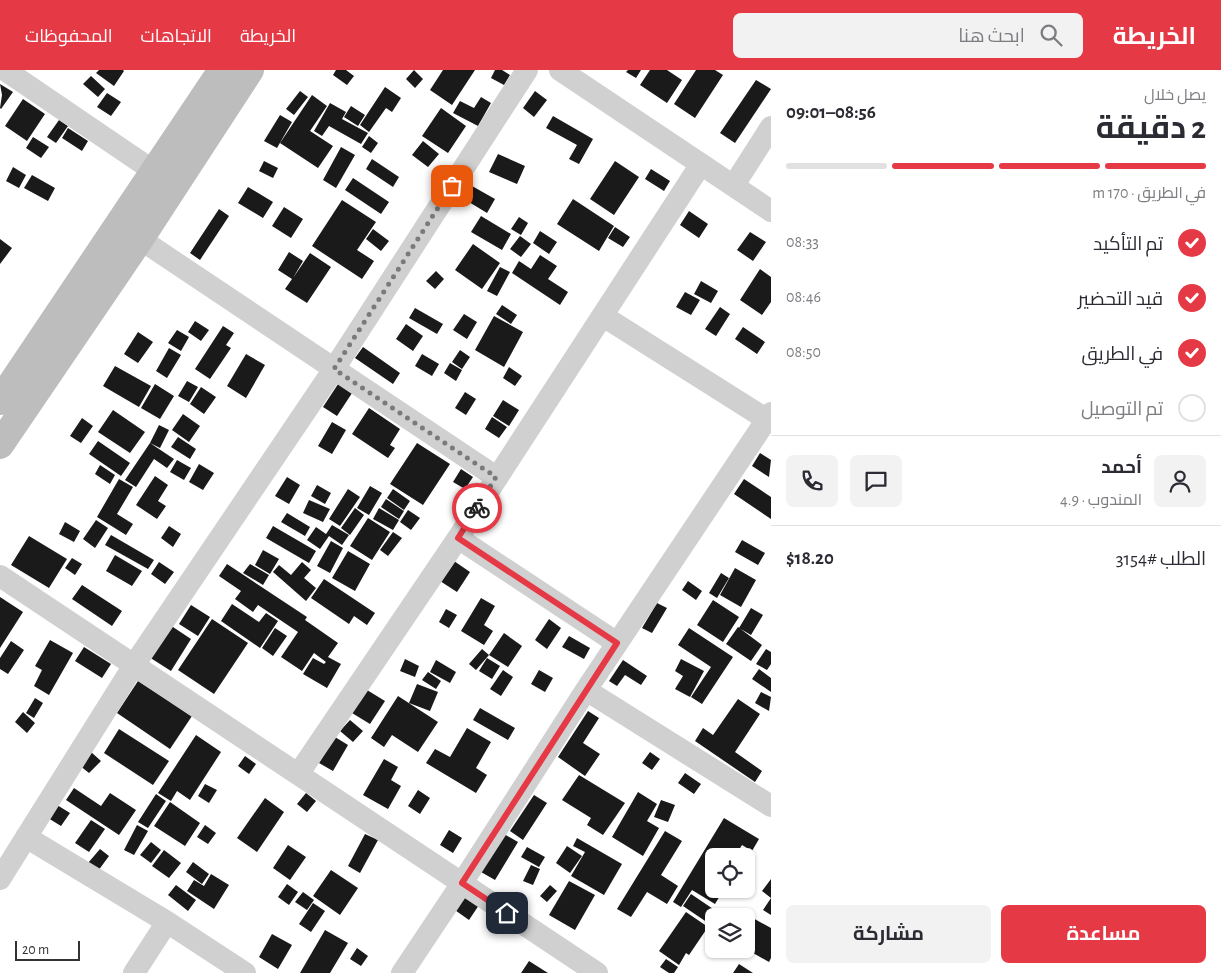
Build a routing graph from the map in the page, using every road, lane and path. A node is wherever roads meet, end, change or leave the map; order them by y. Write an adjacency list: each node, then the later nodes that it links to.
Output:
1 (5, 70): 8 (street)
2 (222, 70): 8 (main road)
3 (250, 70): 11 (main road)
4 (527, 70): 13 (street)
5 (565, 71): 7 (street)
6 (771, 127): 9 (street)
7 (701, 164): 9 (street); 12 (street)
8 (155, 172): 14 (main road)
9 (734, 185): 10 (street)
10 (771, 211)
11 (140, 239): 13 (street); 16 (main road)
12 (602, 316): 15 (street); 17 (street)
13 (334, 369): 17 (street); 21 (street)
14 (0, 401)
15 (769, 416): 20 (street)
16 (0, 445)
17 (496, 477): 18 (street)
18 (458, 538): 20 (street); 23 (street)
19 (0, 576): 21 (street)
20 (617, 643): 22 (street)
21 (134, 665): 23 (street); 25 (street)
22 (586, 690): 24 (street); 27 (street)
23 (299, 773): 27 (street)
24 (771, 806)
25 (26, 837): 26 (street); 28 (street)
26 (0, 879)
27 (462, 883): 31 (street); 32 (street)
28 (167, 922): 29 (street); 30 (street)
29 (134, 973)
30 (245, 973)
31 (402, 973)
32 (597, 973)

